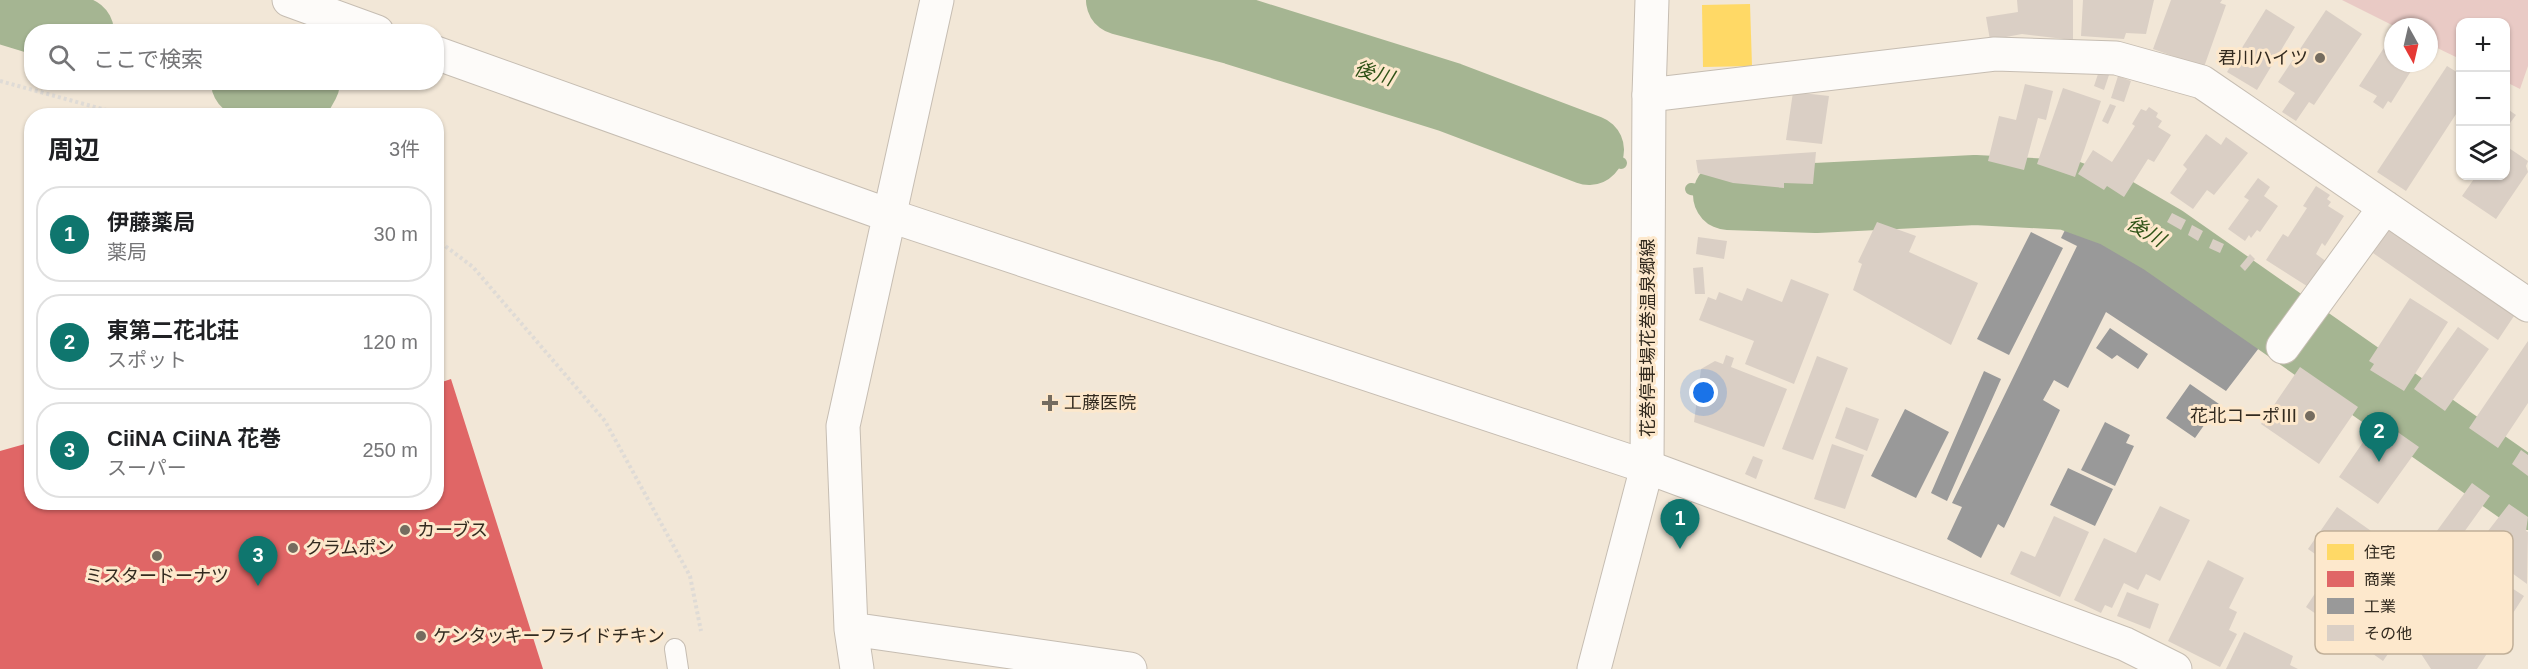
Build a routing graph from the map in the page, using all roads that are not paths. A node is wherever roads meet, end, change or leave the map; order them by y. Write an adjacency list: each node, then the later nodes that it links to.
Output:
1 (290, 0): 4 (street)
2 (937, 0): 8 (street)
3 (1652, 0): 6 (street, 花巻停車場花巻温泉郷線)
4 (355, 24)
5 (444, 56): 8 (street)
6 (1649, 95): 7 (street); 11 (street, 花巻停車場花巻温泉郷線)
7 (2385, 207): 9 (street); 10 (street)
8 (891, 216): 11 (street); 12 (street)
9 (2528, 305)
10 (2283, 347)
11 (1647, 467): 13 (street); 16 (street, 花巻停車場花巻温泉郷線)
12 (850, 629): 14 (street); 15 (street)
13 (2122, 656): 17 (street)
14 (857, 669)
15 (1130, 669)
16 (1594, 669)
17 (2175, 669)

